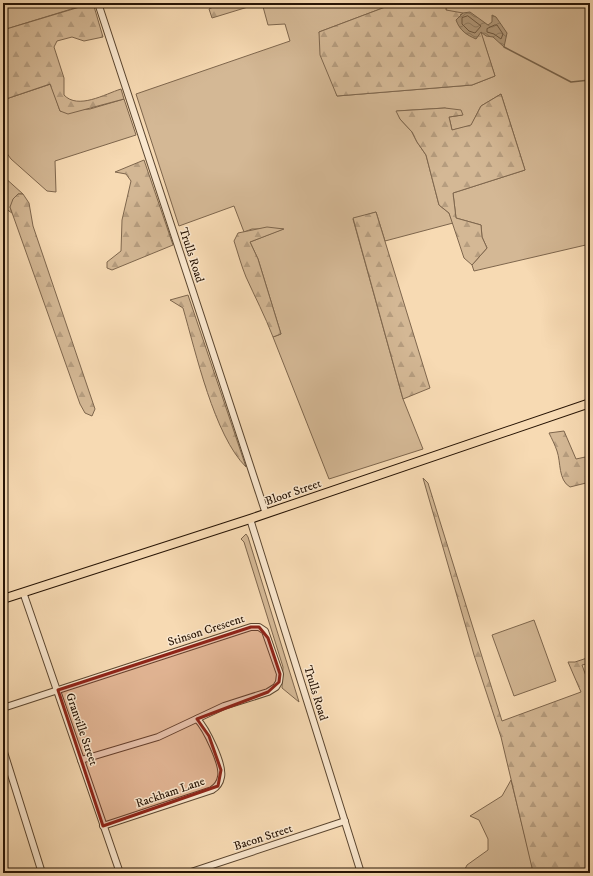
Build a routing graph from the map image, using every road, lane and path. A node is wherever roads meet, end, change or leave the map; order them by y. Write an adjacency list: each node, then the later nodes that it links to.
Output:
1 (98, 3): 3 (street, Trulls Road)
2 (590, 403): 3 (main road, Bloor Street)
3 (266, 514): 4 (main road, Bloor Street)
4 (250, 519): 5 (main road, Bloor Street); 12 (street, Trulls Road)
5 (24, 592): 6 (main road, Bloor Street); 7 (street, Granville Street)
6 (3, 599)
7 (58, 690): 8 (street); 9 (street, Stinson Crescent); 11 (street, Granville Street)
8 (3, 708)
9 (197, 718): 11 (street, Stinson Crescent); 13 (street, Rackham Lane)
10 (3, 749): 14 (street)
11 (81, 760): 13 (street, Granville Street)
12 (345, 821): 16 (street, Bacon Street); 17 (street, Trulls Road)
13 (103, 826): 15 (street, Granville Street)
14 (42, 873)
15 (120, 873)
16 (188, 873)
17 (361, 873)

